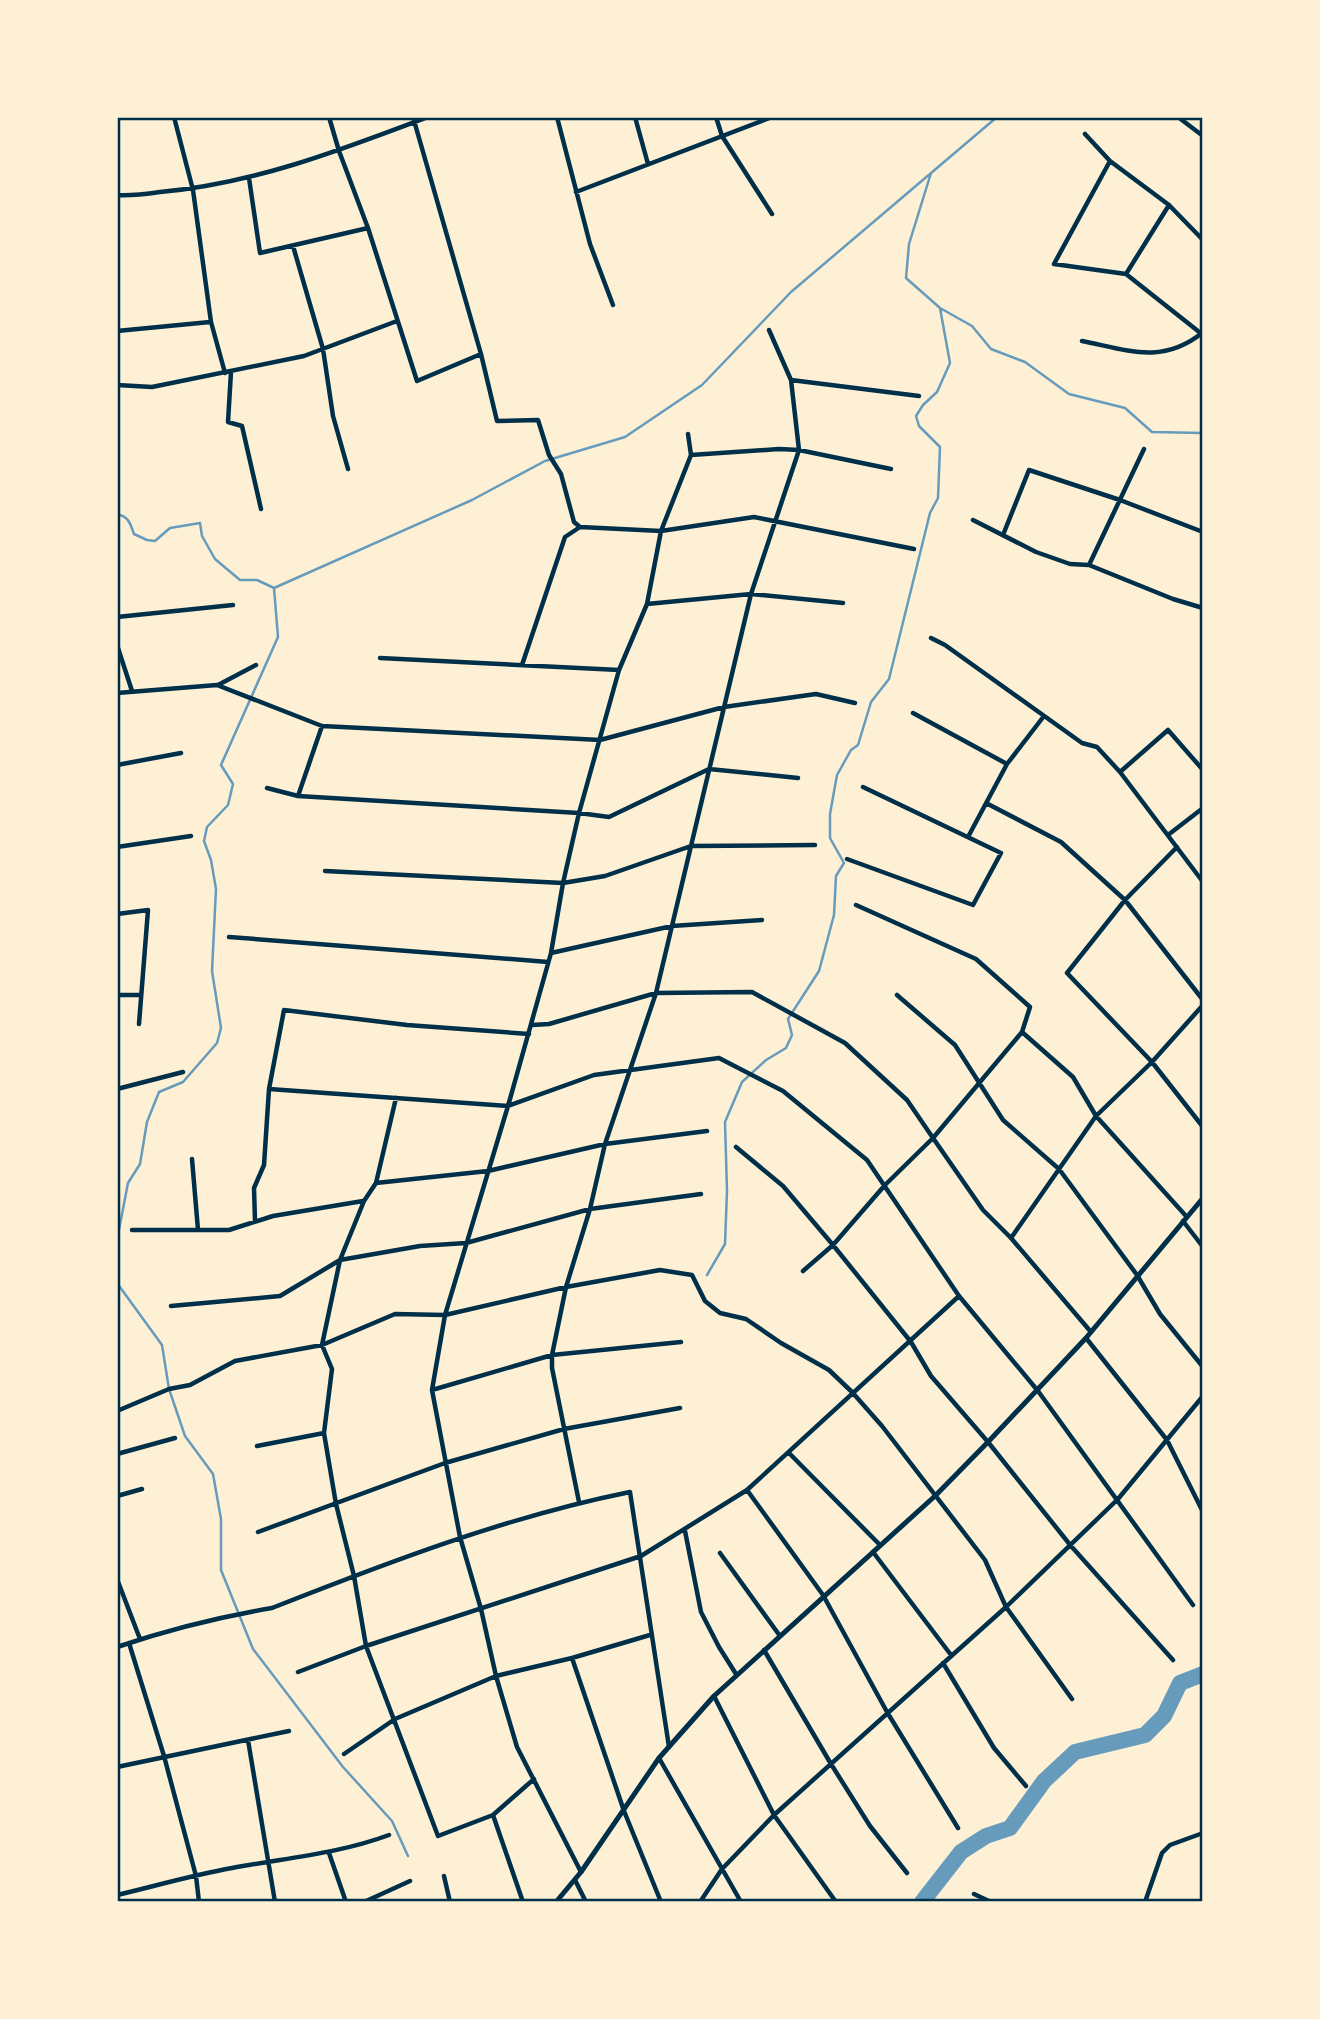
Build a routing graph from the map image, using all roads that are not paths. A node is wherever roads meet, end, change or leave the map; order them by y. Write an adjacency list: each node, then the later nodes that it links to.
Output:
1 (174, 117): 17 (street)
2 (329, 117): 13 (street)
3 (428, 117): 9 (street)
4 (557, 117): 18 (street)
5 (635, 117): 15 (street)
6 (716, 117): 11 (street)
7 (772, 117): 11 (street)
8 (1178, 117): 12 (street)
9 (414, 120): 13 (street); 34 (street)
10 (1085, 134): 14 (street)
11 (722, 136): 15 (street); 21 (street)
12 (1203, 136)
13 (339, 151): 16 (street); 22 (street)
14 (1110, 161): 20 (street); 25 (street)
15 (648, 164): 18 (street)
16 (249, 178): 17 (street); 24 (street)
17 (193, 190): 19 (street); 28 (street)
18 (576, 192): 26 (street)
19 (117, 195)
20 (1169, 205): 23 (street); 25 (street)
21 (772, 214)
22 (369, 229): 24 (street); 27 (street)
23 (1203, 240)
24 (293, 246): 33 (street)
25 (1126, 274): 31 (street)
26 (613, 305)
27 (397, 321): 33 (street); 34 (street)
28 (211, 322): 30 (street); 35 (street)
29 (769, 330): 36 (street)
30 (117, 331)
31 (1202, 333): 32 (street)
32 (1082, 341)
33 (323, 349): 35 (street); 43 (street)
34 (481, 354): 49 (street)
35 (228, 372): 37 (street); 46 (street)
36 (791, 380): 38 (street); 41 (street)
37 (117, 385)
38 (919, 396)
39 (688, 434): 42 (street)
40 (1144, 449): 45 (street)
41 (799, 450): 42 (street); 44 (street); 48 (street)
42 (691, 455): 50 (street)
43 (348, 469)
44 (891, 469)
45 (1120, 500): 51 (street); 52 (street); 54 (street)
46 (261, 509)
47 (973, 520): 52 (street)
48 (775, 521): 50 (street); 53 (street); 55 (street)
49 (580, 527): 50 (street); 65 (street)
50 (662, 531): 57 (street)
51 (1203, 532)
52 (1003, 535): 54 (street)
53 (914, 549)
54 (1089, 565): 59 (street)
55 (751, 594): 56 (street); 57 (street); 71 (street)
56 (843, 603)
57 (647, 604): 66 (street)
58 (233, 605): 60 (street)
59 (1203, 608)
60 (117, 617)
61 (931, 638): 73 (street)
62 (117, 645): 68 (street)
63 (380, 658): 65 (street)
64 (256, 665): 67 (street)
65 (522, 666): 66 (street)
66 (619, 670): 75 (street)
67 (217, 685): 68 (street); 74 (street)
68 (132, 691): 69 (street)
69 (117, 693)
70 (855, 703): 71 (street)
71 (724, 707): 75 (street); 79 (street)
72 (913, 713): 77 (street)
73 (1044, 716): 77 (street); 81 (street)
74 (322, 726): 75 (street); 85 (street)
75 (600, 740): 88 (street)
76 (181, 752): 78 (street)
77 (1007, 764): 86 (street)
78 (117, 765)
79 (709, 769): 82 (street); 88 (street); 93 (street)
80 (1203, 770): 81 (street)
81 (1119, 772): 89 (street)
82 (798, 778)
83 (863, 787): 91 (street)
84 (267, 788): 85 (street)
85 (298, 796): 88 (street)
86 (986, 803): 91 (street); 100 (street)
87 (1203, 808): 89 (street)
88 (579, 813): 99 (street)
89 (1168, 835): 95 (street)
90 (191, 836): 94 (street)
91 (968, 837): 96 (street)
92 (815, 845): 93 (street)
93 (691, 846): 99 (street); 104 (street)
94 (117, 847)
95 (1177, 847): 98 (street); 100 (street)
96 (847, 859)
97 (325, 871): 99 (street)
98 (1203, 882)
99 (563, 883): 106 (street)
100 (1125, 900): 112 (street); 117 (street)
101 (856, 905): 115 (street)
102 (117, 914): 110 (street)
103 (762, 920): 104 (street)
104 (672, 926): 106 (street); 108 (street)
105 (229, 937): 107 (street)
106 (551, 953): 107 (street)
107 (548, 962): 114 (street)
108 (656, 993): 114 (street); 118 (street); 128 (street)
109 (117, 995): 110 (street)
110 (141, 995): 113 (street)
111 (897, 995): 120 (street)
112 (1203, 1002): 117 (street)
113 (139, 1024)
114 (532, 1025): 116 (street)
115 (1022, 1032): 120 (street); 125 (street)
116 (529, 1034): 122 (street); 124 (street)
117 (1152, 1062): 125 (street); 126 (street)
118 (629, 1068): 124 (street); 129 (street); 135 (street)
119 (184, 1072): 121 (street)
120 (980, 1082): 128 (street); 132 (street)
121 (117, 1089)
122 (269, 1089): 123 (street); 141 (street)
123 (396, 1098): 124 (street); 134 (street)
124 (509, 1106): 133 (street)
125 (1097, 1116): 132 (street); 140 (street)
126 (1203, 1127)
127 (706, 1131): 129 (street)
128 (933, 1138): 135 (street); 144 (street)
129 (606, 1144): 133 (street); 139 (street)
130 (736, 1147): 146 (street)
131 (192, 1159): 143 (street)
132 (1059, 1169): 144 (street); 150 (street)
133 (488, 1171): 134 (street); 145 (street)
134 (376, 1183): 138 (street)
135 (886, 1185): 146 (street); 152 (street)
136 (701, 1195): 139 (street)
137 (1203, 1198): 140 (street)
138 (364, 1201): 141 (street); 148 (street)
139 (590, 1209): 145 (street); 151 (street)
140 (1184, 1218): 147 (street); 150 (street)
141 (254, 1221): 143 (street)
142 (132, 1230): 143 (street)
143 (198, 1230)
144 (1011, 1238): 155 (street)
145 (466, 1243): 148 (street); 154 (street)
146 (833, 1245): 149 (street); 158 (street)
147 (1203, 1247)
148 (340, 1260): 153 (street); 159 (street)
149 (803, 1271)
150 (1137, 1275): 155 (street); 161 (street)
151 (566, 1287): 154 (street); 160 (street); 164 (street)
152 (959, 1296): 158 (street); 163 (street)
153 (171, 1306)
154 (445, 1315): 159 (street); 162 (street)
155 (1091, 1332): 156 (street)
156 (1086, 1338): 163 (street); 171 (street)
157 (681, 1342): 160 (street)
158 (911, 1342): 164 (street); 172 (street)
159 (322, 1345): 167 (street); 169 (street)
160 (552, 1355): 162 (street); 168 (street)
161 (1203, 1367)
162 (432, 1390): 176 (street)
163 (1038, 1391): 172 (street); 181 (street)
164 (852, 1392): 174 (street); 180 (street)
165 (1203, 1395): 171 (street)
166 (680, 1408): 168 (street)
167 (117, 1410)
168 (565, 1429): 176 (street); 182 (street)
169 (324, 1433): 173 (street); 183 (street)
170 (175, 1438): 175 (street)
171 (1167, 1440): 181 (street); 184 (street)
172 (988, 1442): 180 (street); 189 (street)
173 (257, 1446)
174 (789, 1453): 178 (street); 188 (street)
175 (117, 1454)
176 (445, 1463): 183 (street); 187 (street)
177 (142, 1489): 179 (street)
178 (747, 1490): 185 (street); 195 (street)
179 (117, 1496)
180 (935, 1496): 188 (street); 197 (street)
181 (1118, 1499): 189 (street); 196 (street)
182 (579, 1502): 187 (street); 192 (street)
183 (336, 1504): 186 (street); 193 (street)
184 (1203, 1512)
185 (685, 1531): 192 (street); 211 (street)
186 (258, 1532)
187 (460, 1537): 193 (street); 198 (street)
188 (880, 1545): 190 (street)
189 (1071, 1546): 197 (street); 208 (street)
190 (873, 1552): 195 (street); 206 (street)
191 (720, 1553): 200 (street)
192 (641, 1556): 198 (street); 199 (street)
193 (354, 1576): 201 (street); 203 (street)
194 (117, 1579): 201 (street)
195 (823, 1595): 200 (street); 215 (street)
196 (1194, 1605)
197 (1006, 1607): 206 (street); 214 (street)
198 (481, 1609): 203 (street); 212 (street)
199 (650, 1636): 207 (street); 219 (street)
200 (780, 1636): 205 (street)
201 (140, 1639): 202 (street)
202 (128, 1643): 204 (street); 221 (street)
203 (366, 1646): 210 (street); 216 (street)
204 (117, 1647)
205 (764, 1649): 211 (street); 223 (street)
206 (951, 1655): 209 (street)
207 (572, 1658): 212 (street); 227 (street)
208 (1173, 1660)
209 (943, 1663): 215 (street); 226 (street)
210 (298, 1672)
211 (736, 1674): 213 (street)
212 (496, 1676): 216 (street); 225 (street)
213 (714, 1696): 219 (street); 229 (street)
214 (1072, 1699)
215 (887, 1712): 223 (street); 230 (street)
216 (395, 1719): 220 (street); 228 (street)
217 (289, 1731): 218 (street)
218 (248, 1740): 221 (street); 234 (street)
219 (669, 1747): 222 (street)
220 (344, 1754)
221 (163, 1756): 224 (street); 238 (street)
222 (659, 1758): 227 (street); 235 (street)
223 (831, 1764): 229 (street); 237 (street)
224 (117, 1767)
225 (534, 1779): 228 (street); 236 (street)
226 (1026, 1786)
227 (624, 1811): 236 (street); 252 (street)
228 (493, 1815): 249 (street)
229 (774, 1815): 235 (street); 255 (street)
230 (958, 1828)
231 (1203, 1833): 257 (street)
232 (388, 1835): 233 (street)
233 (329, 1853): 234 (street); 246 (street)
234 (267, 1862): 238 (street); 245 (street)
235 (722, 1869): 253 (street); 254 (street)
236 (581, 1872): 240 (street)
237 (907, 1873)
238 (196, 1876): 243 (street); 244 (street)
239 (444, 1876): 248 (street)
240 (575, 1880): 250 (street); 251 (street)
241 (410, 1881): 247 (street)
242 (974, 1894): 256 (street)
243 (117, 1899)
244 (198, 1902)
245 (275, 1902)
246 (346, 1902)
247 (364, 1902)
248 (450, 1902)
249 (523, 1902)
250 (556, 1902)
251 (586, 1902)
252 (661, 1902)
253 (699, 1902)
254 (741, 1902)
255 (836, 1902)
256 (991, 1902)
257 (1145, 1902)

